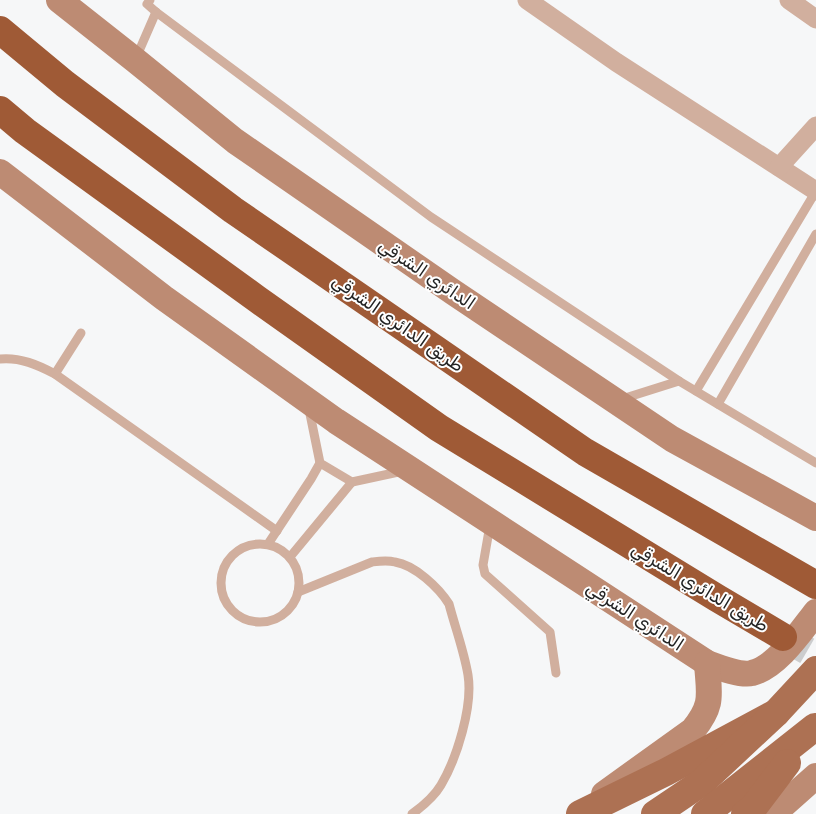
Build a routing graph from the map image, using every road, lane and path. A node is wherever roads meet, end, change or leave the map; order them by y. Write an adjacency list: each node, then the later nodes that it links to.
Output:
1 (59, 0): 8 (street, الدائري الشرقي)
2 (150, 0): 5 (lane)
3 (527, 0): 11 (street)
4 (789, 0): 6 (street)
5 (156, 12): 8 (lane); 18 (lane)
6 (816, 19)
7 (0, 30): 32 (highway, طريق الدائري الشرقي)
8 (135, 60): 21 (street, الدائري الشرقي)
9 (0, 110): 35 (highway, طريق الدائري الشرقي)
10 (816, 126): 11 (street)
11 (779, 167): 13 (street)
12 (2, 177): 20 (street, الدائري الشرقي)
13 (816, 191): 19 (lane)
14 (816, 234): 22 (lane)
15 (82, 333): 17 (lane)
16 (0, 359): 17 (lane)
17 (55, 374): 29 (lane)
18 (679, 380): 19 (lane); 21 (lane)
19 (696, 390): 22 (lane)
20 (308, 401): 23 (lane); 25 (street, الدائري الشرقي)
21 (616, 401): 27 (street, الدائري الشرقي)
22 (718, 404): 24 (lane)
23 (320, 463): 26 (lane); 29 (lane)
24 (816, 463)
25 (410, 469): 26 (lane); 28 (street, الدائري الشرقي)
26 (352, 482): 31 (lane)
27 (816, 518)
28 (491, 522): 36 (street, الدائري الشرقي); 38 (lane)
29 (276, 531): 30 (lane)
30 (268, 544): 31 (lane); 33 (lane)
31 (290, 557): 33 (lane)
32 (816, 586)
33 (298, 592): 43 (lane)
34 (816, 612): 36 (street, الدائري الشرقي)
35 (783, 636)
36 (707, 663): 44 (street)
37 (816, 670): 39 (main road)
38 (556, 673)
39 (776, 713): 44 (main road); 45 (main road)
40 (816, 726): 42 (main road); 46 (main road)
41 (816, 776): 47 (street)
42 (710, 810)
43 (412, 814)
44 (579, 814)
45 (655, 814)
46 (745, 814)
47 (774, 814)

